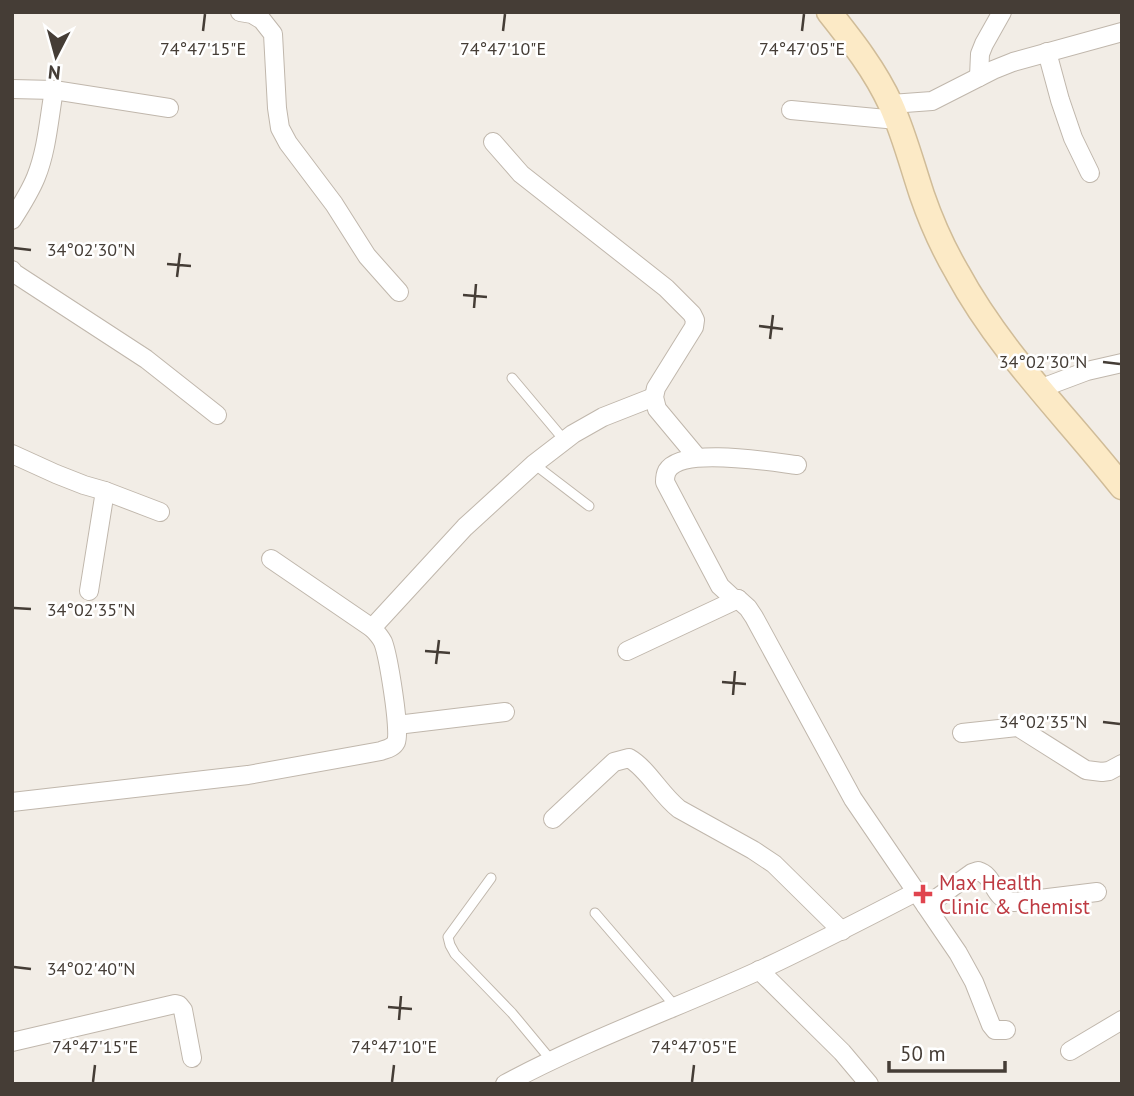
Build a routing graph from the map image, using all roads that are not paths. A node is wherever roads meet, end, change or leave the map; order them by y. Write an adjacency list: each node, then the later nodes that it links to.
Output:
1 (240, 12): 16 (street)
2 (829, 12): 11 (street)
3 (1002, 12): 6 (street)
4 (1122, 32): 5 (street)
5 (1047, 52): 6 (street); 13 (street)
6 (979, 77): 11 (street)
7 (12, 89): 8 (street)
8 (54, 90): 9 (street); 14 (street)
9 (169, 108)
10 (791, 110): 11 (street)
11 (894, 112): 19 (street)
12 (493, 142): 20 (street)
13 (1090, 173)
14 (12, 220)
15 (12, 270): 21 (street)
16 (398, 292)
17 (1122, 363): 19 (street)
18 (512, 378): 22 (lane)
19 (1040, 389): 27 (street)
20 (654, 397): 22 (street); 24 (street)
21 (217, 415)
22 (565, 441): 25 (street)
23 (12, 454): 28 (street)
24 (698, 457): 26 (street); 33 (street)
25 (534, 464): 29 (lane); 34 (street)
26 (797, 465)
27 (1122, 487)
28 (105, 491): 30 (street); 32 (street)
29 (589, 506)
30 (160, 512)
31 (271, 559): 34 (street)
32 (89, 592)
33 (738, 599): 35 (street); 44 (street)
34 (372, 628): 37 (street)
35 (627, 651)
36 (505, 712): 37 (street)
37 (397, 725): 40 (street)
38 (962, 733): 39 (street)
39 (1122, 764)
40 (12, 802)
41 (552, 819): 46 (street)
42 (491, 877): 54 (lane)
43 (1097, 892): 44 (street)
44 (921, 899): 46 (street); 50 (street)
45 (595, 912): 48 (lane)
46 (842, 931): 47 (street)
47 (759, 970): 48 (street); 56 (street)
48 (675, 1006): 54 (street)
49 (1122, 1020): 52 (street)
50 (1006, 1030)
51 (12, 1042): 53 (street)
52 (1070, 1051)
53 (192, 1058)
54 (551, 1060): 55 (street)
55 (505, 1084)
56 (869, 1084)

